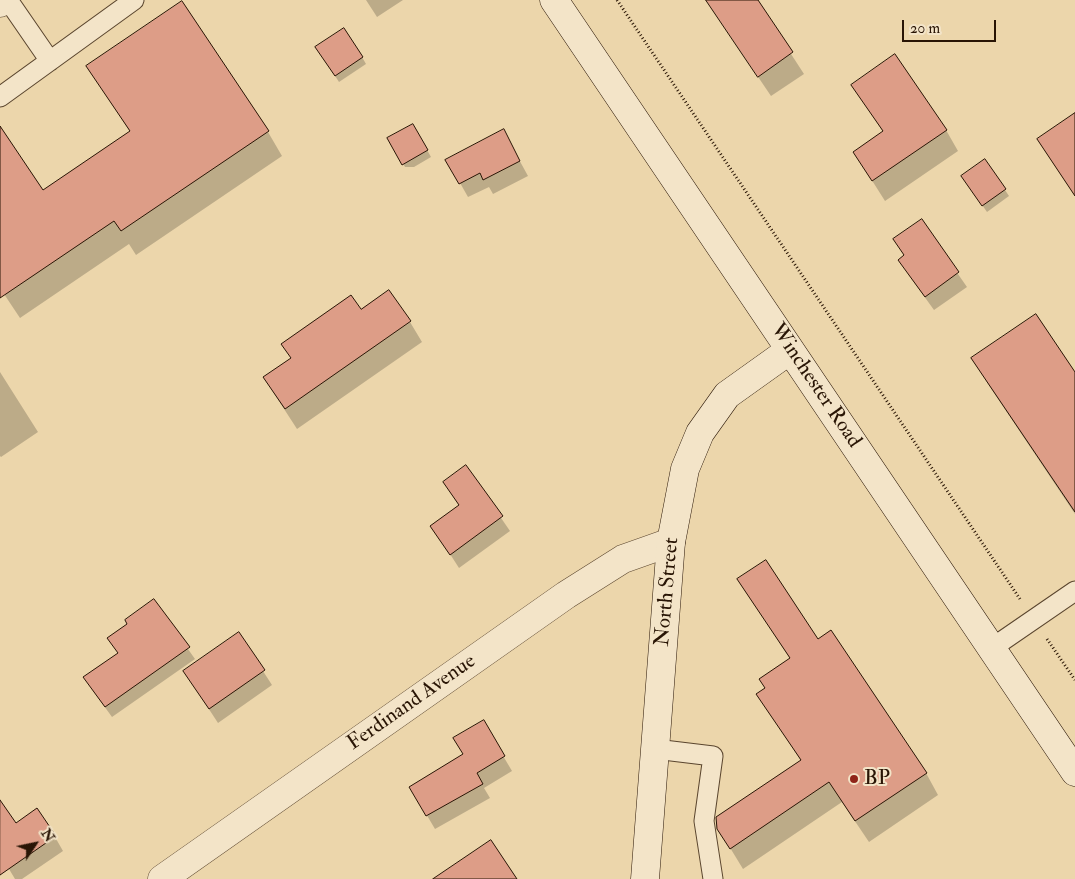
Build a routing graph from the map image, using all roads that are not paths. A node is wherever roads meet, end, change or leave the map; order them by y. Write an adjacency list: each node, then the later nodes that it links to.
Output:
1 (6, 0): 4 (street); 5 (lane)
2 (134, 0): 5 (lane)
3 (554, 0): 7 (street, Winchester Road)
4 (0, 3)
5 (50, 61): 6 (lane)
6 (0, 97)
7 (790, 350): 8 (street, North Street); 10 (street, Winchester Road)
8 (671, 542): 11 (street, North Street); 13 (street, Ferdinand Avenue)
9 (1075, 591): 10 (lane)
10 (992, 648): 12 (street, Winchester Road)
11 (655, 749): 14 (street, North Street); 15 (lane)
12 (1075, 772)
13 (162, 879)
14 (645, 879)
15 (713, 879)

